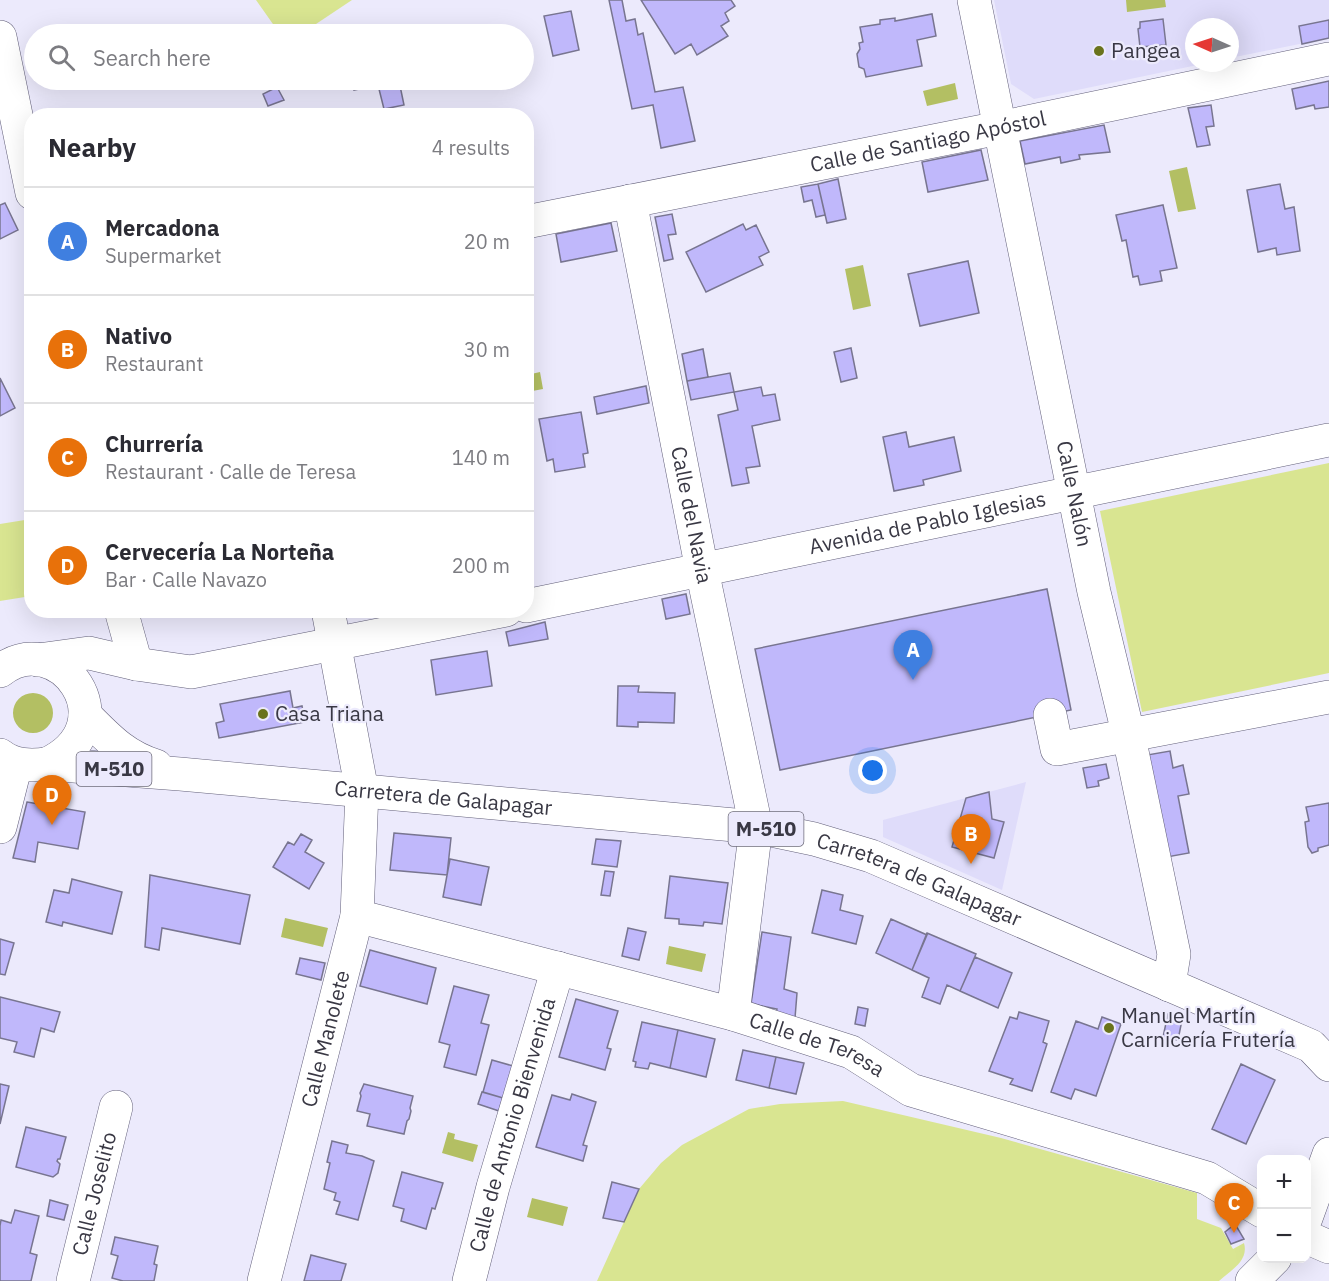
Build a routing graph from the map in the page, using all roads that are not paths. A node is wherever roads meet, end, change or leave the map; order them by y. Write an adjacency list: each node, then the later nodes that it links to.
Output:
1 (974, 0): 4 (street, Calle Nalón)
2 (0, 37): 5 (street)
3 (1329, 59): 4 (street, Calle de Santiago Apóstol)
4 (999, 128): 6 (street, Calle de Santiago Apóstol); 9 (street, Calle Nalón)
5 (24, 154)
6 (630, 201): 7 (street, Calle de Santiago Apóstol); 10 (street, Calle del Navia)
7 (534, 220)
8 (1329, 440): 9 (street, Avenida de Pablo Iglesias)
9 (1073, 492): 10 (street, Avenida de Pablo Iglesias); 24 (street, Calle Nalón)
10 (702, 570): 11 (street, Avenida de Pablo Iglesias); 29 (street, Calle del Navia)
11 (534, 604)
12 (104, 618): 17 (street)
13 (125, 618): 19 (street)
14 (329, 618): 16 (street, Calle Manolete)
15 (468, 618): 16 (street)
16 (334, 646): 19 (street); 27 (street, Calle Manolete)
17 (89, 653): 18 (street); 19 (street)
18 (38, 660): 20 (street); 22 (street, M-510)
19 (150, 667): 22 (street)
20 (0, 671)
21 (1329, 697): 24 (street)
22 (82, 701): 25 (street, M-510); 26 (street, M-510)
23 (1050, 715): 24 (street)
24 (1129, 737): 32 (street, Calle Nalón)
25 (21, 761): 26 (street, M-510); 28 (street)
26 (180, 774): 27 (street, Carretera de Galapagar / M-510)
27 (362, 791): 29 (street, Carretera de Galapagar / M-510); 30 (street, Calle Manolete)
28 (0, 827)
29 (756, 827): 32 (street, Carretera de Galapagar / M-510); 33 (street, Calle del Navia)
30 (357, 916): 31 (street, Calle de Teresa); 45 (street, Calle Manolete)
31 (558, 968): 33 (street, Calle de Teresa); 46 (street, Calle de Antonio Bienvenida)
32 (1169, 986): 34 (street, Carretera de Galapagar / M-510)
33 (733, 1014): 37 (street, Calle de Teresa)
34 (1323, 1052)
35 (116, 1107): 44 (street, Calle Joselito)
36 (1329, 1154): 38 (street)
37 (1259, 1209)
38 (1309, 1209)
39 (1329, 1217): 40 (street)
40 (1311, 1227)
41 (1311, 1239): 42 (street)
42 (1329, 1247)
43 (1270, 1263): 47 (street)
44 (73, 1281)
45 (264, 1281)
46 (469, 1281)
47 (1252, 1281)

